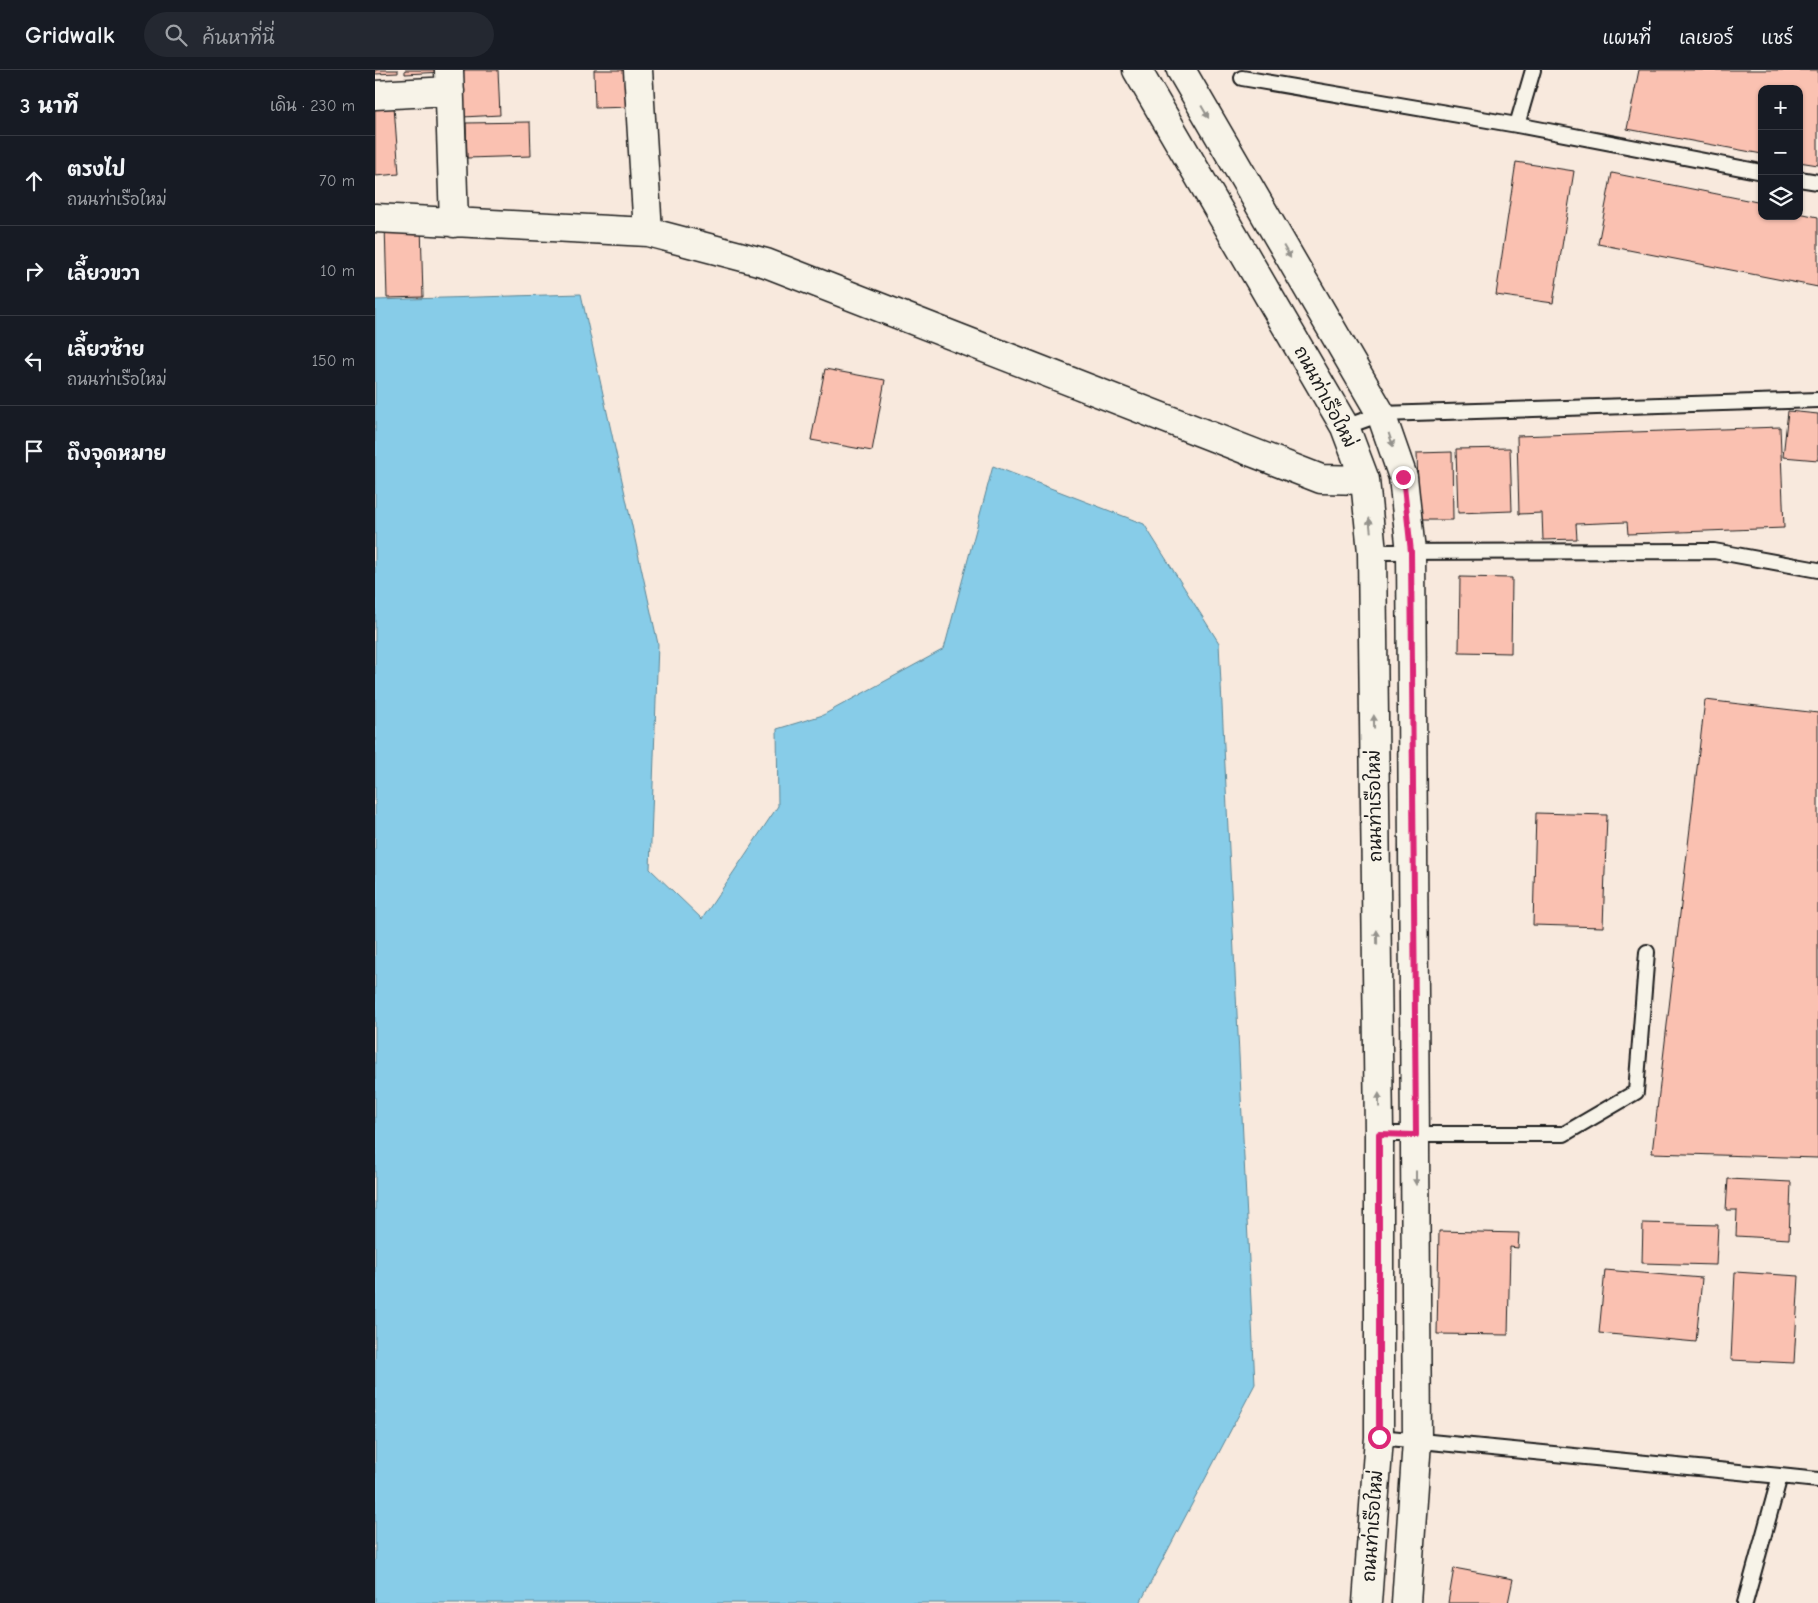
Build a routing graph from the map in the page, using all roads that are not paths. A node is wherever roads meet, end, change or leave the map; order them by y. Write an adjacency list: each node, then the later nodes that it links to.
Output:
1 (638, 70): 14 (street)
2 (1137, 70): 17 (street, ถนนท่าเรือใหม่)
3 (1181, 70): 16 (street, one-way to 16)
4 (1533, 70): 8 (lane)
5 (1242, 78): 8 (lane)
6 (450, 80): 7 (street); 13 (street)
7 (375, 94)
8 (1517, 125): 9 (lane)
9 (1758, 171)
10 (1803, 180): 11 (lane)
11 (1818, 182)
12 (375, 218): 13 (street)
13 (454, 223): 14 (street)
14 (648, 232): 18 (street)
15 (1818, 400): 16 (lane)
16 (1381, 414): 17 (lane); 20 (street, one-way to 20)
17 (1345, 427): 18 (street, ถนนท่าเรือใหม่)
18 (1365, 480): 19 (street, ถนนท่าเรือใหม่, one-way to 18)
19 (1372, 552): 20 (lane); 23 (street, ถนนท่าเรือใหม่, one-way to 19)
20 (1411, 552): 21 (lane); 24 (street)
21 (1818, 570)
22 (1647, 952): 24 (lane)
23 (1379, 1134): 24 (lane); 25 (street, ถนนท่าเรือใหม่)
24 (1416, 1135): 26 (street, one-way to 26)
25 (1379, 1437): 26 (lane); 29 (street, ถนนท่าเรือใหม่)
26 (1417, 1441): 27 (lane); 30 (street)
27 (1780, 1476): 28 (lane); 31 (lane)
28 (1818, 1480)
29 (1367, 1603)
30 (1406, 1603)
31 (1745, 1603)

